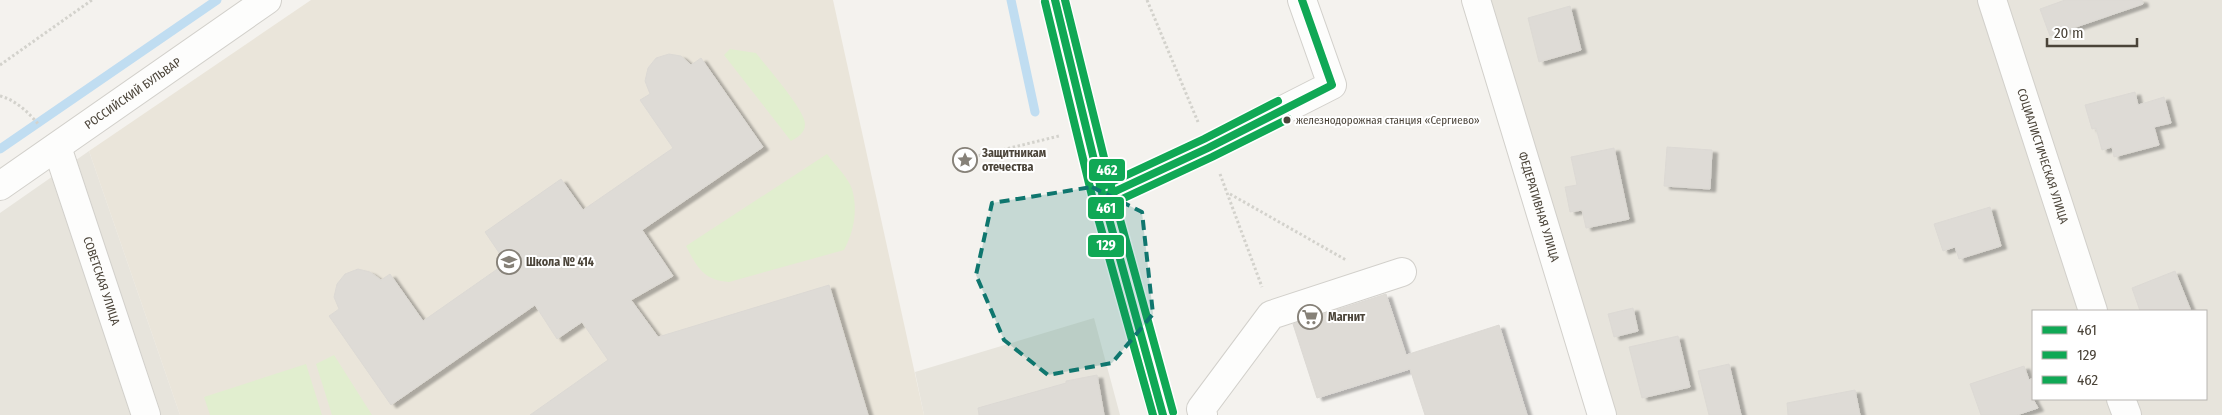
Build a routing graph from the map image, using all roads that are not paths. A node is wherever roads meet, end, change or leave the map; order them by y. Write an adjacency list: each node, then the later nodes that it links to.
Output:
1 (267, 0): 6 (street, РОССИЙСКИЙ БУЛЬВАР)
2 (1055, 0): 8 (street)
3 (1302, 0): 8 (street)
4 (1476, 0): 15 (street, ФЕДЕРАТИВНАЯ УЛИЦА)
5 (1992, 0): 10 (street, СОЦИАЛИСТИЧЕСКАЯ УЛИЦА)
6 (57, 147): 7 (street, РОССИЙСКИЙ БУЛЬВАР); 12 (street, СОВЕТСКАЯ УЛИЦА)
7 (0, 186)
8 (1103, 197): 13 (street)
9 (1402, 272): 14 (street)
10 (2093, 310)
11 (2121, 400): 16 (street)
12 (146, 415)
13 (1162, 415)
14 (1203, 415)
15 (1602, 415)
16 (2126, 415)

